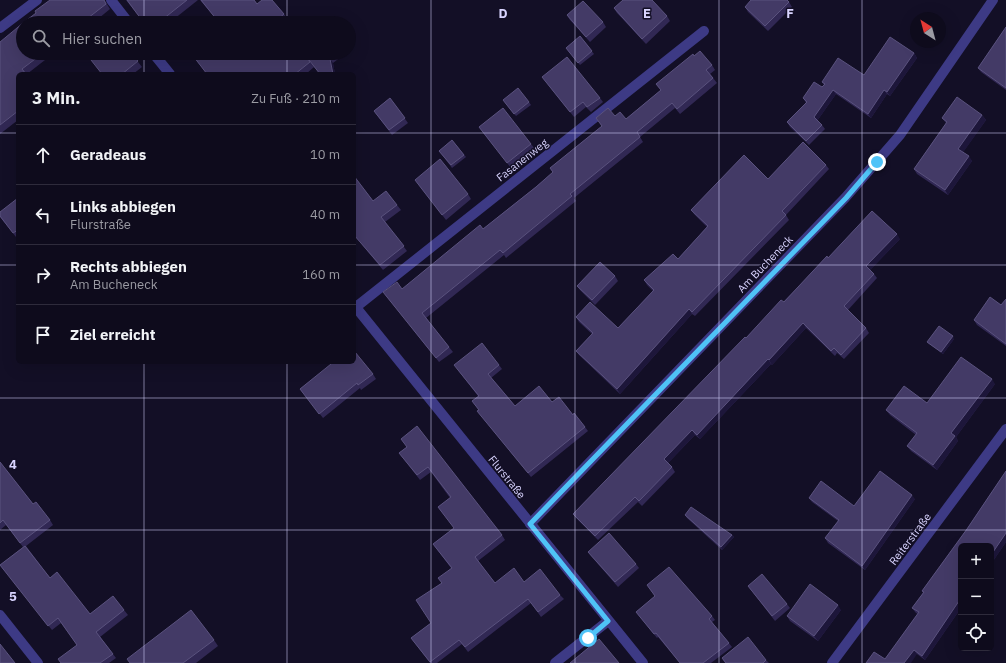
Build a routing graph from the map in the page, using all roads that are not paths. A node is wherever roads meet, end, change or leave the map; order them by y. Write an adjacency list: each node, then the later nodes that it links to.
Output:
1 (37, 0): 5 (street)
2 (111, 0): 4 (street)
3 (993, 0): 12 (street, Am Bucheneck)
4 (124, 16)
5 (0, 28)
6 (704, 31): 9 (street, Fasanenweg)
7 (159, 60): 8 (street)
8 (168, 72)
9 (356, 305)
10 (356, 307): 12 (street, Flurstraße)
11 (1006, 429): 18 (street, Reiterstraße)
12 (530, 524): 14 (street, Flurstraße)
13 (0, 615): 15 (street)
14 (608, 621): 16 (street); 17 (street, Flurstraße)
15 (38, 663)
16 (555, 663)
17 (643, 663)
18 (832, 663)

